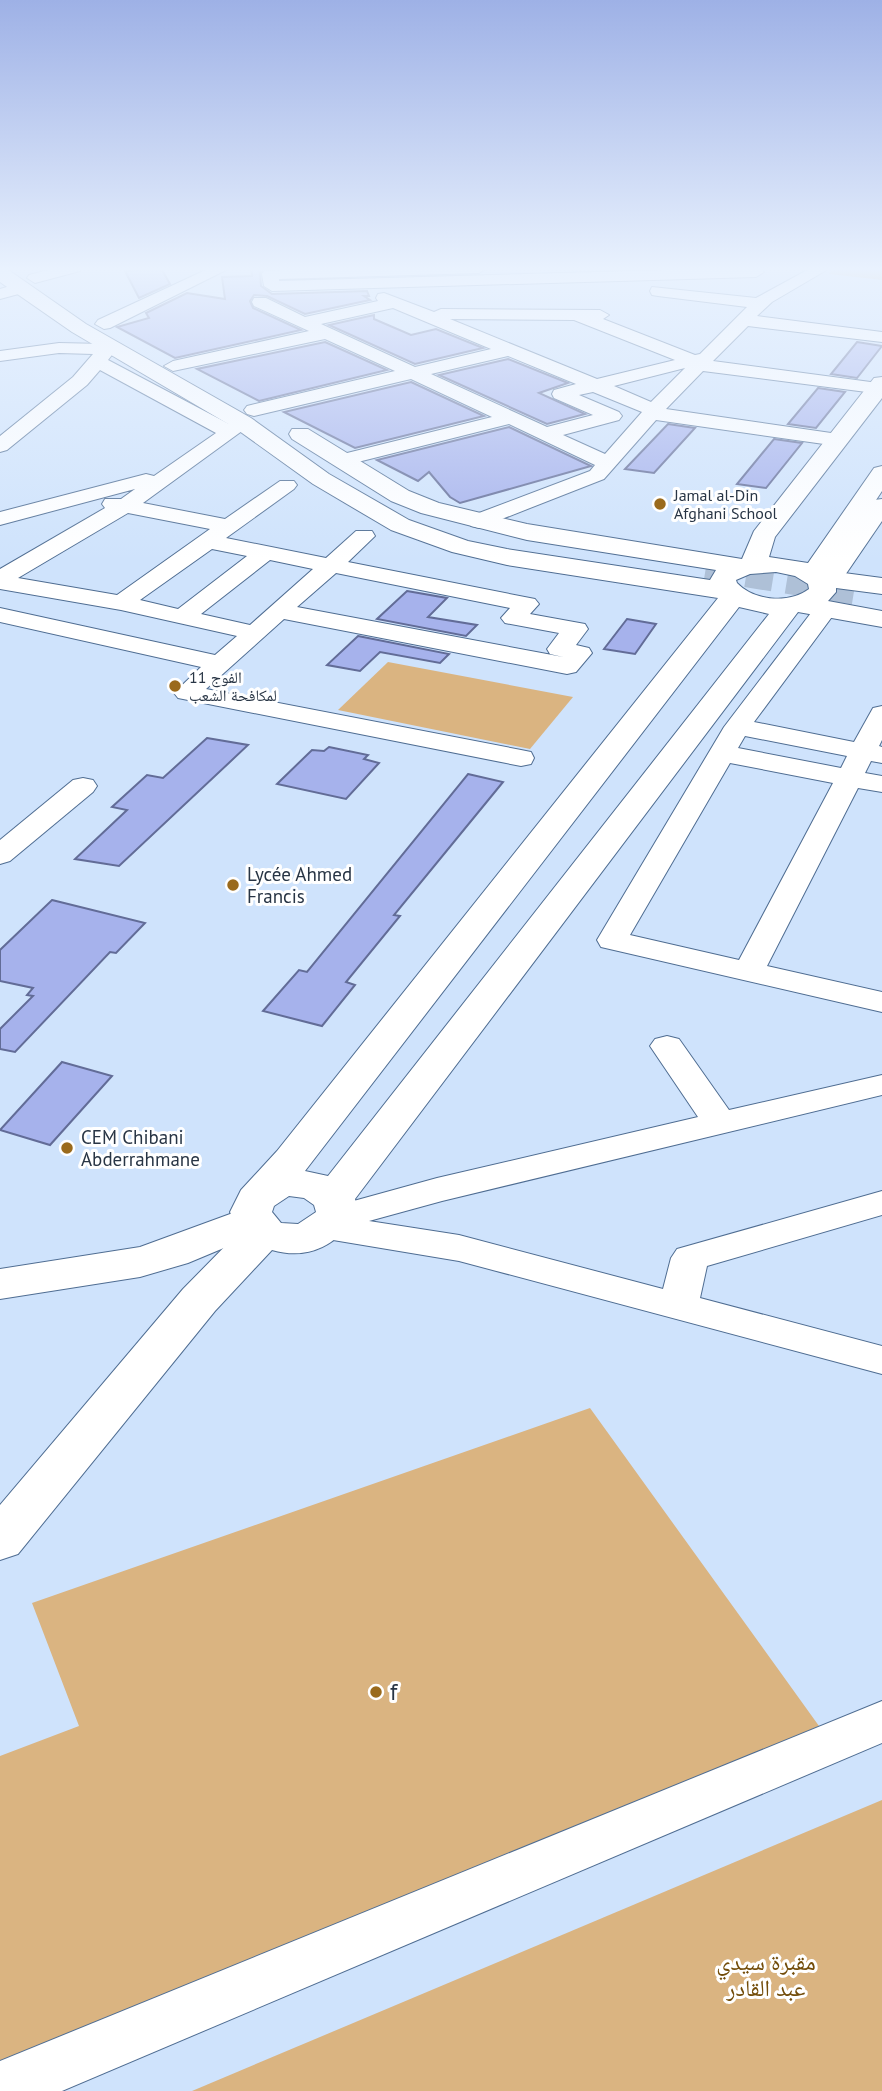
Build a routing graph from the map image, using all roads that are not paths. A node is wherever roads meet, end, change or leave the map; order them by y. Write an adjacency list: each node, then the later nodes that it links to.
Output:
1 (92, 366): 18 (street)
2 (133, 366): 15 (main road)
3 (173, 366): 15 (main road)
4 (397, 366): 10 (street)
5 (444, 366): 10 (street)
6 (548, 366): 11 (street)
7 (680, 366): 11 (street)
8 (696, 366): 13 (street)
9 (733, 366): 12 (street)
10 (413, 373): 14 (street); 15 (street)
11 (595, 385): 13 (street); 16 (street)
12 (880, 386): 17 (main road)
13 (653, 412): 17 (street); 20 (street)
14 (510, 418): 16 (street); 19 (street)
15 (243, 422): 19 (main road); 21 (street); 23 (main road)
16 (544, 433): 20 (street)
17 (838, 440): 37 (main road)
18 (0, 446)
19 (342, 460): 25 (main road)
20 (606, 462): 30 (street)
21 (172, 473): 26 (street); 28 (street)
22 (882, 473): 36 (main road)
23 (321, 479): 25 (main road); 37 (main road)
24 (286, 485): 31 (street)
25 (400, 496): 30 (main road)
26 (83, 497): 28 (street); 29 (street)
27 (882, 505): 36 (street)
28 (125, 506): 31 (street); 38 (street)
29 (0, 519)
30 (479, 521): 37 (main road)
31 (226, 526): 33 (street)
32 (364, 536): 35 (street)
33 (206, 541): 34 (street); 40 (street)
34 (266, 552): 35 (street); 45 (street)
35 (331, 565): 43 (street); 43 (street)
36 (822, 578): 37 (main road); 39 (main road); 41 (main road)
37 (740, 579): 41 (main road); 62 (main road)
38 (0, 581): 40 (street)
39 (875, 602): 42 (main road)
40 (121, 603): 45 (street)
41 (793, 604): 42 (main road); 63 (main road)
42 (825, 610): 49 (street)
43 (279, 611): 46 (street)
44 (0, 615): 47 (street)
45 (182, 617): 46 (street)
46 (255, 633): 47 (street)
47 (220, 664): 51 (street)
48 (882, 714): 50 (street)
49 (729, 741): 50 (street); 52 (street); 56 (street)
50 (872, 753): 52 (street)
51 (521, 758)
52 (849, 778): 53 (street); 56 (street)
53 (882, 784)
54 (83, 786): 55 (street)
55 (0, 855)
56 (749, 971): 57 (street)
57 (882, 1002)
58 (667, 1046): 60 (street)
59 (882, 1085): 60 (street)
60 (719, 1122): 63 (street)
61 (882, 1203): 65 (street)
62 (260, 1214): 63 (main road); 63 (main road); 64 (main road); 67 (main road)
63 (332, 1215): 65 (street)
64 (0, 1284)
65 (678, 1307): 66 (street)
66 (882, 1360)
67 (0, 1540)
68 (882, 1721): 69 (street)
69 (0, 2089)

